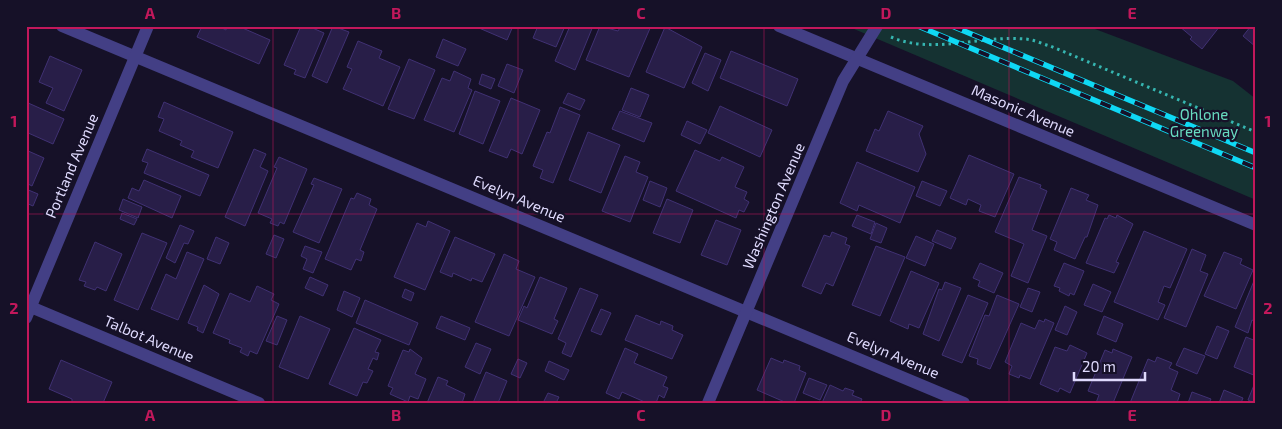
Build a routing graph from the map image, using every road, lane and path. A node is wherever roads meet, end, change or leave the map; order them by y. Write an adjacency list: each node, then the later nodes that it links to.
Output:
1 (62, 26): 5 (street, Evelyn Avenue)
2 (148, 26): 5 (street, Portland Avenue)
3 (779, 26): 6 (street, Masonic Avenue)
4 (876, 28): 6 (street, Washington Avenue); 7 (path)
5 (136, 56): 9 (street, Portland Avenue); 10 (street, Evelyn Avenue)
6 (856, 58): 8 (street, Masonic Avenue); 10 (street, Washington Avenue)
7 (1256, 132)
8 (1256, 225)
9 (28, 310): 11 (street, Talbot Avenue)
10 (747, 312): 12 (street, Washington Avenue); 13 (street, Evelyn Avenue)
11 (259, 403)
12 (708, 403)
13 (964, 403)

